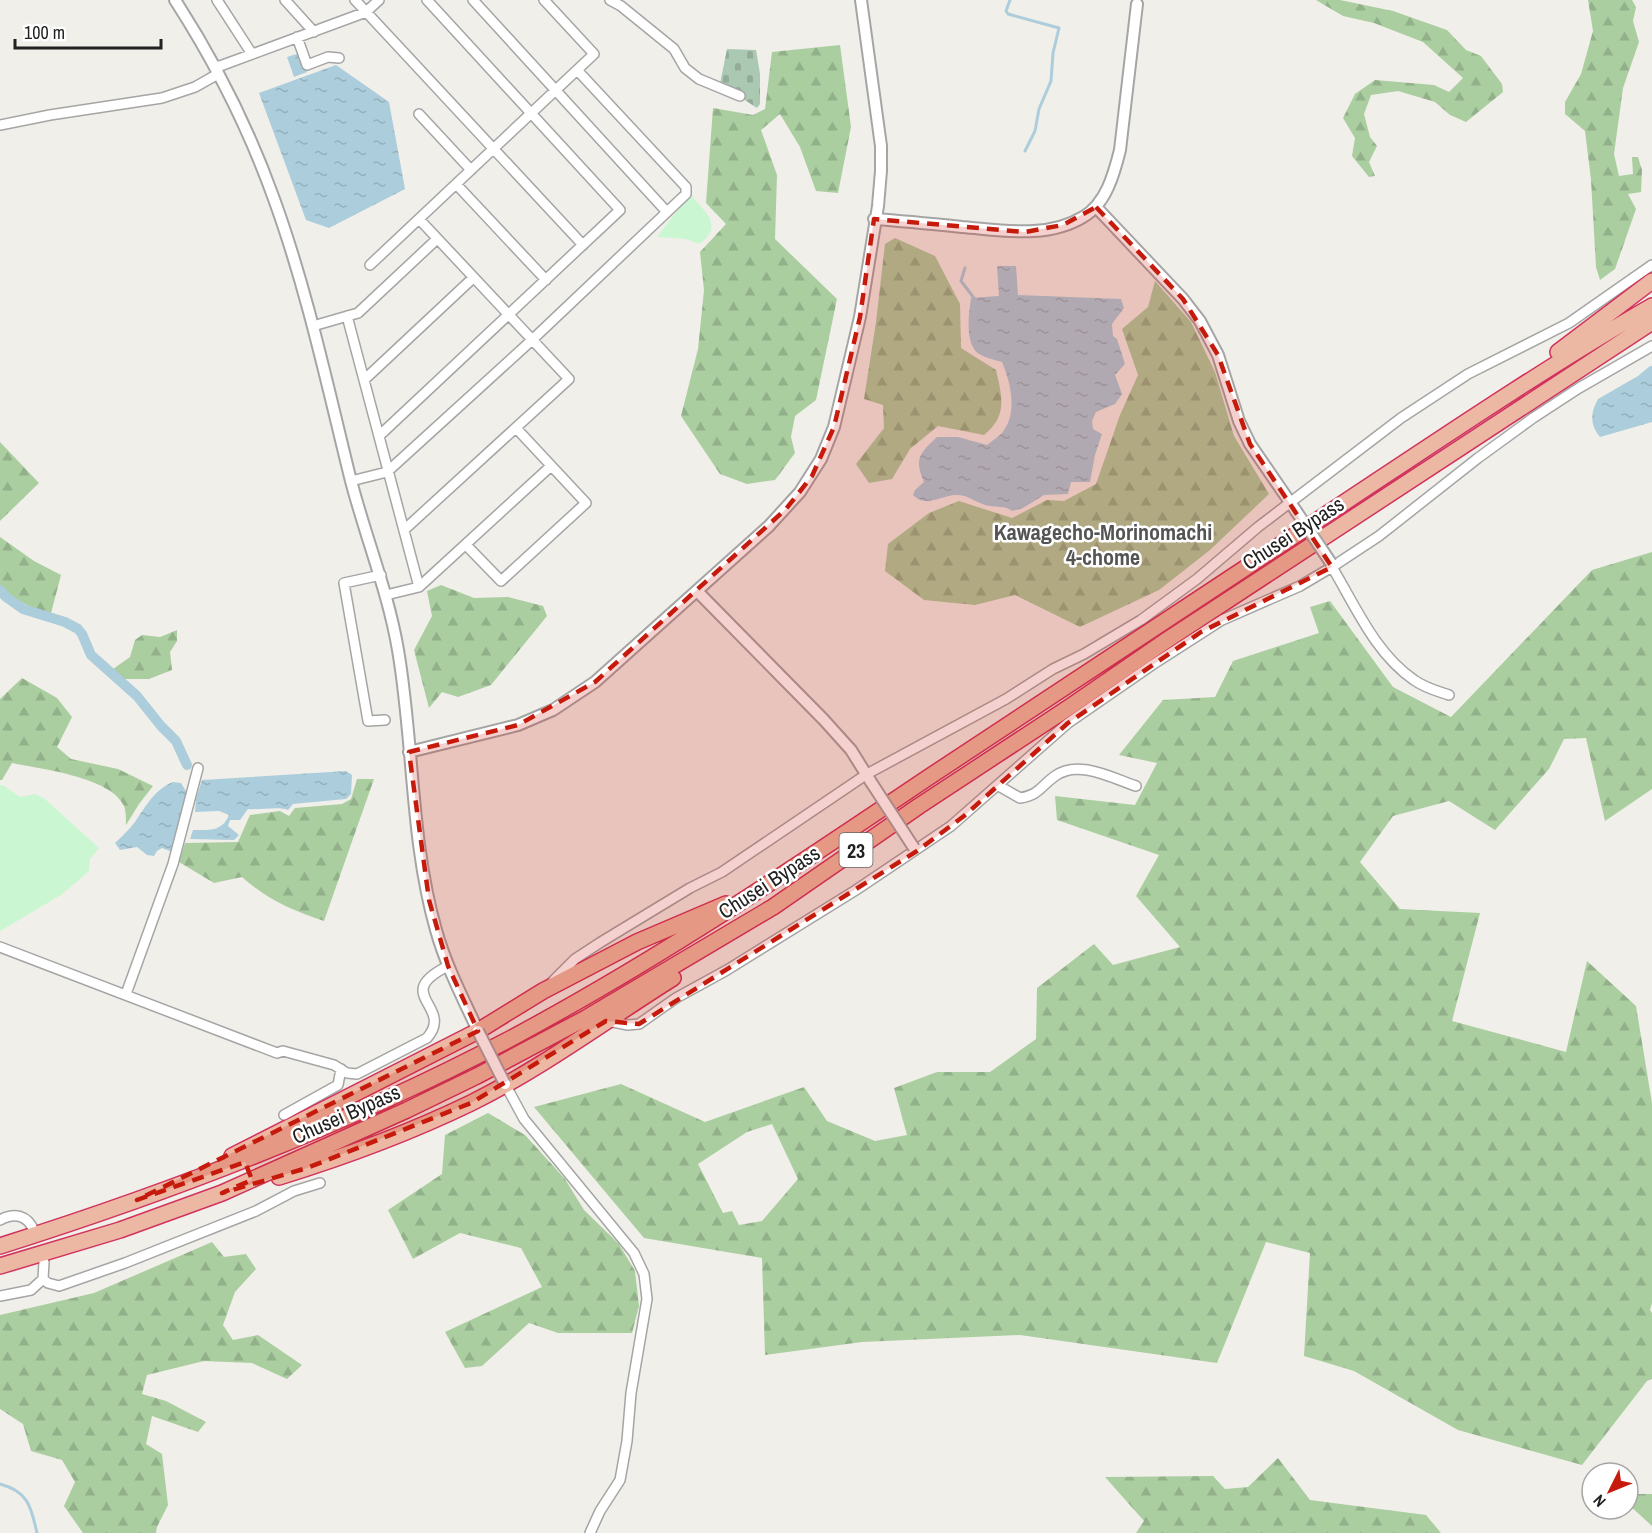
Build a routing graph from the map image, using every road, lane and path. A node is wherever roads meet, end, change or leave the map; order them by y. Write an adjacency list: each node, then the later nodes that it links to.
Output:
1 (175, 0): 17 (street)
2 (217, 0): 15 (street)
3 (285, 0): 13 (street)
4 (355, 0): 12 (street)
5 (379, 0): 12 (street)
6 (427, 0): 22 (street)
7 (473, 0): 19 (street)
8 (544, 0): 18 (street)
9 (610, 0): 20 (street)
10 (861, 0): 30 (street)
11 (1137, 4): 27 (street)
12 (366, 12): 13 (street); 24 (street)
13 (314, 32): 14 (street)
14 (297, 38): 15 (street); 16 (street)
15 (252, 54): 17 (street)
16 (339, 58)
17 (216, 70): 23 (street); 42 (street)
18 (578, 70): 19 (street); 28 (street)
19 (555, 91): 22 (street); 28 (street)
20 (740, 96)
21 (419, 114): 25 (street)
22 (531, 114): 24 (street); 32 (street)
23 (0, 125)
24 (494, 148): 25 (street); 32 (street)
25 (471, 170): 26 (street)
26 (456, 184): 29 (street); 36 (street)
27 (1096, 207): 30 (street); 54 (street)
28 (666, 210): 44 (street)
29 (419, 219): 31 (street); 33 (street)
30 (874, 219): 60 (street)
31 (436, 239): 35 (street); 40 (street)
32 (583, 245): 36 (street)
33 (370, 265)
34 (1652, 265): 54 (street)
35 (473, 278): 39 (street); 47 (street)
36 (546, 280): 39 (street)
37 (1652, 281): 48 (highway)
38 (1652, 306): 48 (highway, Chusei Bypass / 23)
39 (508, 315): 44 (street); 50 (street)
40 (347, 316): 42 (street); 47 (street)
41 (1652, 322): 46 (highway, Chusei Bypass / 23)
42 (313, 326): 53 (street)
43 (1652, 331): 46 (highway)
44 (532, 340): 49 (street); 52 (street)
45 (1652, 346): 57 (street)
46 (1568, 378): 71 (highway, Chusei Bypass / 23)
47 (364, 380): 50 (street)
48 (1466, 420): 70 (highway, Chusei Bypass / 23)
49 (516, 428): 51 (street); 55 (street)
50 (379, 436): 52 (street)
51 (551, 466): 56 (street); 56 (street)
52 (387, 472): 53 (street); 55 (street)
53 (351, 481): 58 (street)
54 (1294, 506): 57 (street, bridge); 66 (street)
55 (404, 530): 59 (street)
56 (466, 545): 59 (street)
57 (1331, 565): 62 (street); 67 (street)
58 (381, 575): 61 (street); 63 (street)
59 (419, 587): 61 (street)
60 (698, 591): 64 (street); 66 (street)
61 (386, 596): 64 (street)
62 (1449, 695)
63 (385, 720)
64 (409, 752): 73 (street)
65 (198, 768): 75 (street)
66 (869, 778): 69 (street, bridge); 74 (street)
67 (999, 786): 68 (street); 69 (street)
68 (1136, 786)
69 (915, 850): 76 (street)
70 (768, 885): 74 (highway); 83 (highway, Chusei Bypass / 23)
71 (773, 907): 76 (highway); 82 (highway, Chusei Bypass / 23)
72 (0, 947): 75 (street)
73 (448, 966): 77 (street); 78 (street)
74 (543, 991): 77 (highway)
75 (126, 994): 78 (street)
76 (606, 1021): 79 (highway)
77 (478, 1031): 79 (street, bridge); 83 (highway)
78 (341, 1069): 80 (street)
79 (505, 1084): 82 (highway); 91 (street)
80 (284, 1115)
81 (320, 1183): 89 (street)
82 (222, 1193): 88 (highway, Chusei Bypass / 23)
83 (137, 1200): 86 (highway, Chusei Bypass / 23)
84 (0, 1220): 85 (street)
85 (34, 1231)
86 (0, 1246)
87 (44, 1262): 89 (street)
88 (0, 1266)
89 (44, 1279): 90 (street)
90 (0, 1296)
91 (590, 1533)

